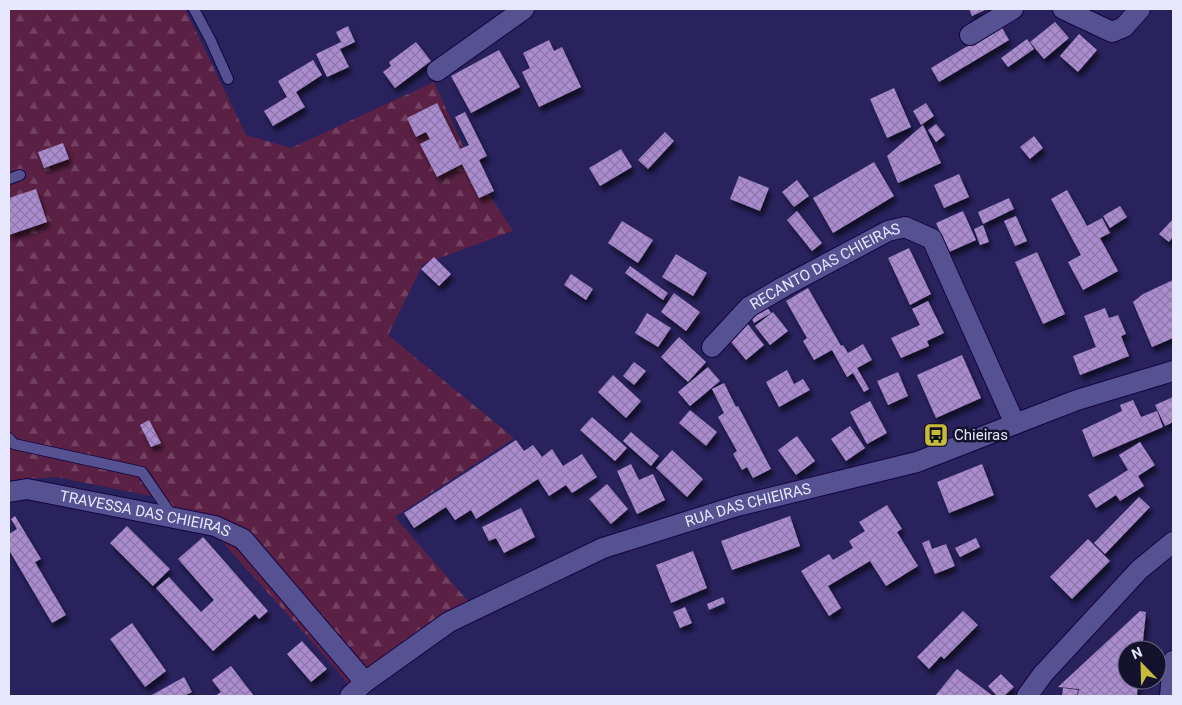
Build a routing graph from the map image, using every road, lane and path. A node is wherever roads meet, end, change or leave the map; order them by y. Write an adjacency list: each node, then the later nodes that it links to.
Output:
1 (194, 9): 8 (lane)
2 (524, 9): 7 (street)
3 (1013, 9): 6 (street)
4 (1063, 9): 5 (street)
5 (1140, 9)
6 (970, 35)
7 (437, 71)
8 (228, 79)
9 (20, 175): 10 (lane)
10 (9, 179)
11 (712, 347): 13 (street, RECANTO DAS CHIEIRAS)
12 (1173, 371): 13 (street, RUA DAS CHIEIRAS)
13 (1015, 424): 19 (street, RUA DAS CHIEIRAS)
14 (9, 438): 16 (lane)
15 (9, 492): 16 (street, TRAVESSA DAS CHIEIRAS)
16 (174, 518): 19 (street, TRAVESSA DAS CHIEIRAS)
17 (1173, 542): 21 (street)
18 (1173, 661): 22 (street)
19 (365, 682): 20 (street, RUA DAS CHIEIRAS)
20 (350, 696)
21 (1027, 696)
22 (1170, 696)

